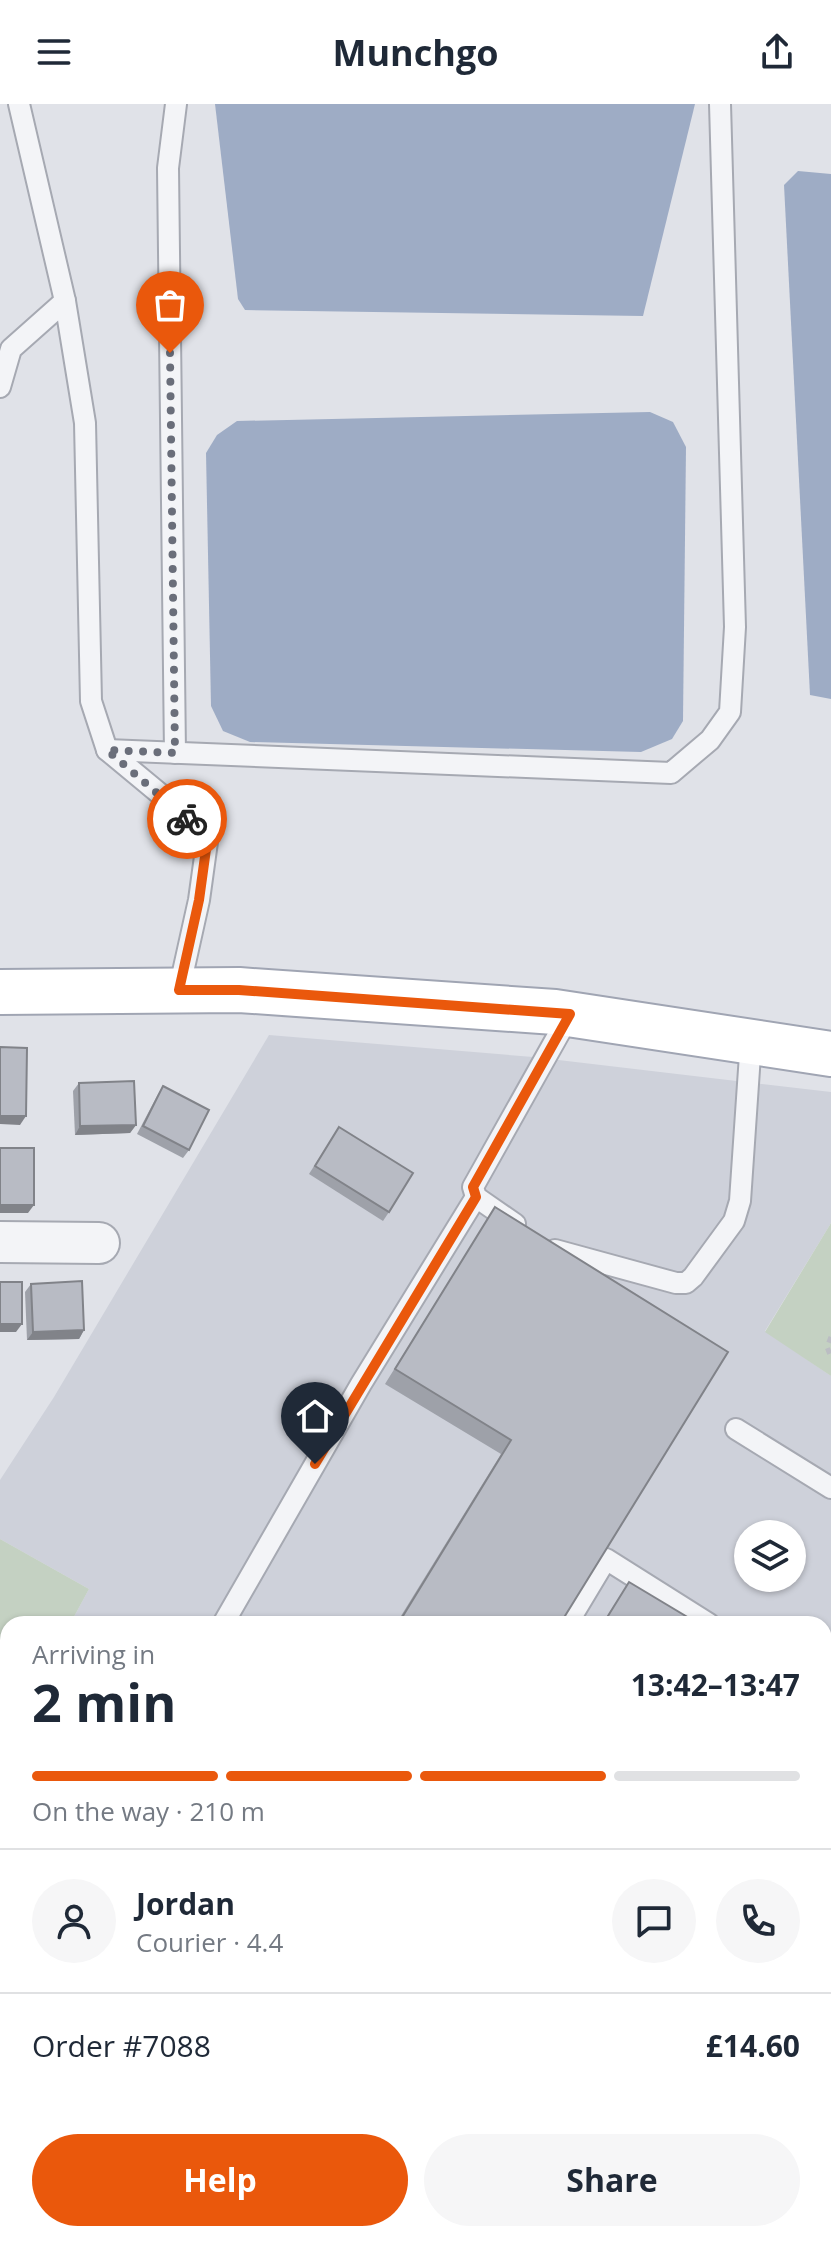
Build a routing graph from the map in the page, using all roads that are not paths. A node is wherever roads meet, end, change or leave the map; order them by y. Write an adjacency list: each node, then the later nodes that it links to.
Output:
1 (19, 104): 4 (lane)
2 (176, 104): 7 (lane)
3 (720, 104): 7 (lane)
4 (65, 301): 5 (lane); 6 (lane)
5 (0, 387)
6 (107, 750): 7 (lane); 8 (lane)
7 (175, 753)
8 (179, 990): 9 (main road); 10 (main road)
9 (0, 992)
10 (570, 1014): 11 (main road); 13 (lane)
11 (751, 1040): 12 (main road); 13 (lane)
12 (831, 1054)
13 (476, 1197): 18 (lane)
14 (0, 1242): 15 (street)
15 (99, 1243)
16 (736, 1429): 17 (lane)
17 (831, 1488)
18 (228, 1616)
19 (572, 1616): 20 (lane)
20 (696, 1616)

